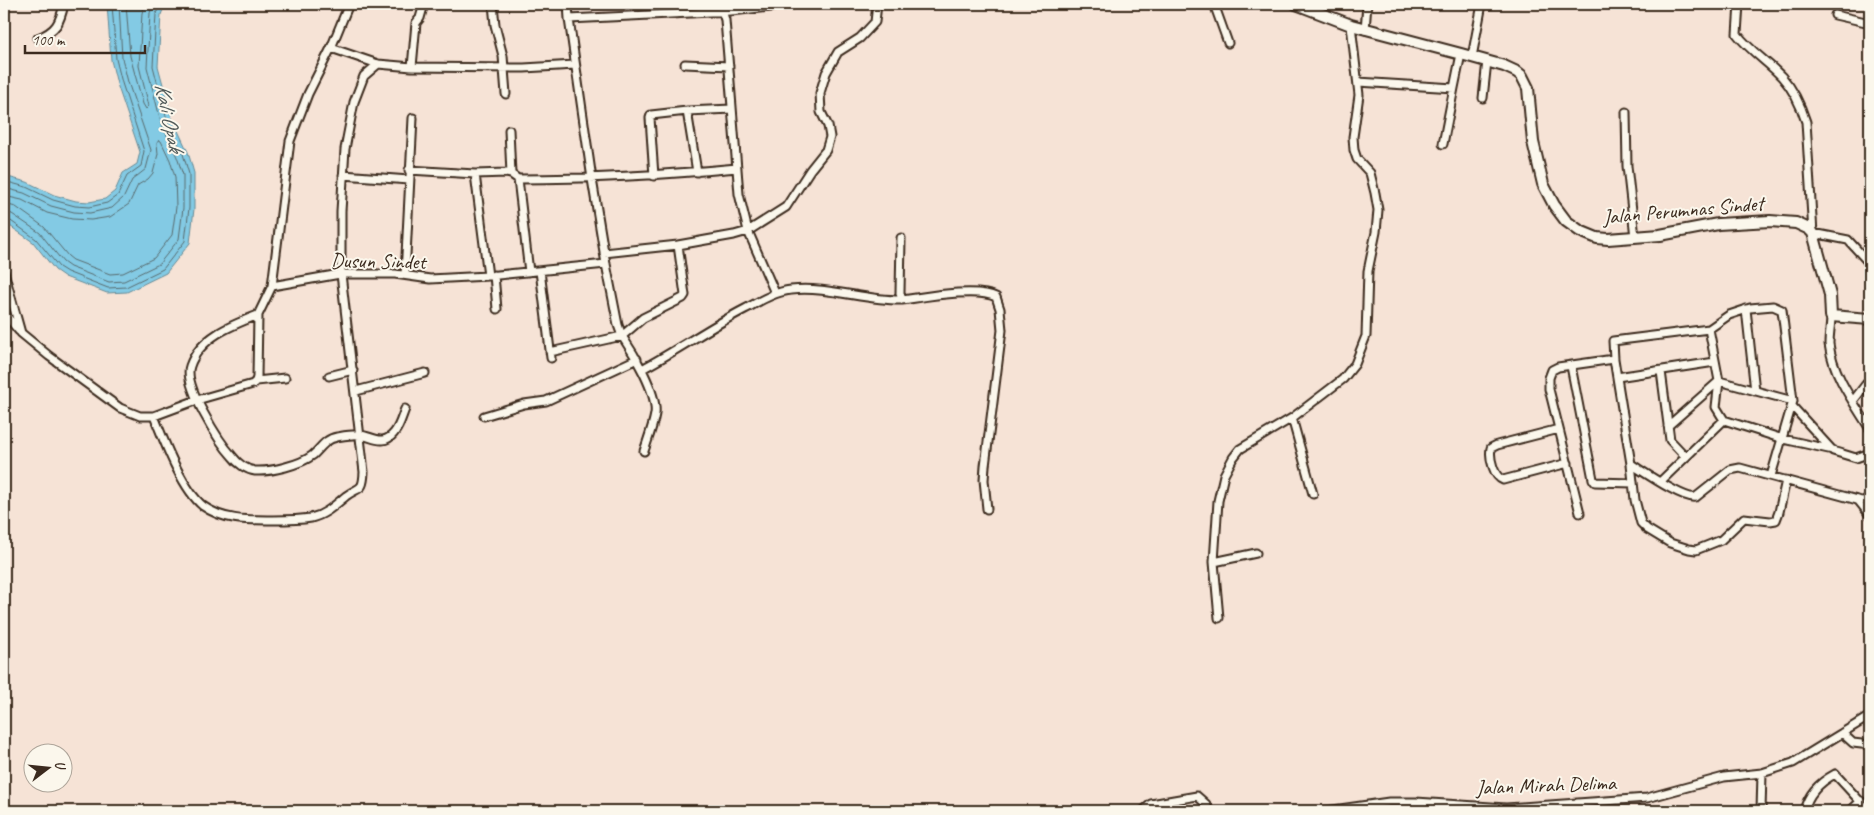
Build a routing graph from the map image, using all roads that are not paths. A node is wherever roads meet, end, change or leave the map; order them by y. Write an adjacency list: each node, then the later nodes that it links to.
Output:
1 (64, 4): 21 (street)
2 (349, 4): 23 (street)
3 (424, 4): 31 (street)
4 (493, 4): 32 (street)
5 (568, 4): 17 (street)
6 (795, 4): 15 (street)
7 (877, 4): 53 (street)
8 (1214, 4): 22 (street)
9 (1296, 4): 19 (street, Jalan Perumnas Sindet)
10 (1367, 4): 20 (street)
11 (1482, 4): 25 (street)
12 (1603, 4): 13 (street)
13 (1616, 4)
14 (1739, 4): 54 (street)
15 (721, 8): 17 (street); 30 (street)
16 (1835, 15): 18 (street)
17 (569, 19): 29 (street)
18 (1870, 22)
19 (1350, 25): 20 (street, Jalan Perumnas Sindet); 33 (street)
20 (1365, 30): 24 (street, Jalan Perumnas Sindet)
21 (38, 38)
22 (1228, 43)
23 (331, 48): 27 (street); 67 (street)
24 (1461, 54): 25 (street, Jalan Perumnas Sindet); 34 (street)
25 (1472, 57): 26 (street, Jalan Perumnas Sindet)
26 (1487, 61): 36 (street); 55 (street, Jalan Perumnas Sindet)
27 (378, 64): 31 (street); 48 (street)
28 (685, 64): 30 (street)
29 (575, 65): 32 (street); 51 (street)
30 (729, 66): 37 (street)
31 (412, 67): 32 (street)
32 (504, 67): 35 (street)
33 (1358, 82): 34 (street); 101 (street)
34 (1454, 88): 42 (street)
35 (506, 94)
36 (1483, 98)
37 (732, 108): 38 (street); 43 (street)
38 (687, 111): 45 (street); 49 (street)
39 (1626, 112): 55 (street)
40 (413, 118): 44 (street)
41 (509, 130): 47 (street)
42 (1443, 144)
43 (737, 168): 45 (street); 53 (street)
44 (409, 170): 46 (street); 52 (street)
45 (697, 172): 49 (street)
46 (475, 174): 47 (street); 66 (street)
47 (511, 174): 50 (street)
48 (343, 175): 52 (street); 64 (street)
49 (654, 176): 51 (street)
50 (518, 179): 51 (street); 63 (street)
51 (592, 179): 58 (street)
52 (409, 180): 65 (street)
53 (748, 231): 57 (street); 68 (street)
54 (1813, 233): 55 (street, Jalan Perumnas Sindet); 60 (street); 74 (street)
55 (1635, 237)
56 (901, 238): 69 (street)
57 (678, 245): 58 (street); 78 (street)
58 (604, 253): 59 (street)
59 (606, 264): 61 (street, Dusun Sindet); 78 (street)
60 (1870, 264)
61 (540, 270): 63 (street, Dusun Sindet); 78 (street)
62 (4, 272): 77 (street)
63 (529, 272): 66 (street, Dusun Sindet)
64 (341, 274): 65 (street, Dusun Sindet); 67 (street, Dusun Sindet); 84 (street)
65 (405, 275): 66 (street, Dusun Sindet)
66 (491, 276): 70 (street)
67 (272, 286): 73 (street)
68 (775, 293): 69 (street); 83 (street)
69 (902, 300): 121 (street)
70 (497, 309)
71 (1746, 309): 76 (street); 93 (street); 97 (street)
72 (4, 313): 77 (street)
73 (258, 315): 91 (street); 95 (street)
74 (1832, 316): 75 (street); 96 (street)
75 (1870, 319)
76 (1709, 329): 79 (street); 81 (street)
77 (21, 333): 99 (street)
78 (622, 336): 80 (street)
79 (1614, 359): 82 (street); 88 (street)
80 (637, 360): 83 (street); 100 (street)
81 (1716, 362): 85 (street); 92 (street)
82 (1571, 366): 105 (street); 117 (street)
83 (642, 368): 109 (street)
84 (353, 370): 87 (street); 94 (street)
85 (1660, 371): 88 (street); 103 (street)
86 (425, 373): 94 (street)
87 (329, 376)
88 (1616, 377): 113 (street)
89 (284, 378): 91 (street)
90 (1870, 379): 96 (street)
91 (256, 381): 95 (street)
92 (1719, 381): 93 (street); 102 (street); 103 (street)
93 (1755, 391): 97 (street)
94 (356, 392): 106 (street)
95 (197, 400): 99 (street); 106 (street)
96 (1853, 401): 104 (street)
97 (1793, 403): 107 (street); 108 (street)
98 (406, 409): 106 (street)
99 (154, 416): 106 (street)
100 (484, 416)
101 (1292, 418): 118 (street); 125 (street)
102 (1724, 420): 107 (street); 111 (street)
103 (1668, 426): 111 (street)
104 (1870, 428)
105 (1559, 429): 112 (street); 112 (street)
106 (360, 435)
107 (1783, 439): 108 (street); 114 (street)
108 (1833, 450): 110 (street)
109 (644, 451)
110 (1870, 453)
111 (1686, 457): 116 (street)
112 (1568, 463): 122 (street)
113 (1631, 464): 116 (street); 117 (street)
114 (1771, 476): 115 (street); 116 (street)
115 (1786, 480): 117 (street); 119 (street)
116 (1661, 481)
117 (1633, 483)
118 (1313, 494)
119 (1858, 500): 120 (street); 123 (street)
120 (1870, 500)
121 (987, 509)
122 (1580, 513)
123 (1870, 515)
124 (1256, 553): 125 (street)
125 (1214, 562): 126 (street)
126 (1219, 618)
127 (1870, 716): 128 (street, Jalan Mirah Delima)
128 (1842, 733): 129 (street); 130 (street, Jalan Mirah Delima)
129 (1870, 744)
130 (1762, 773): 132 (street, Jalan Mirah Delima); 136 (street)
131 (1861, 801): 137 (street); 138 (street); 139 (street)
132 (1503, 810): 135 (street, Jalan Mirah Delima)
133 (1143, 811): 134 (street)
134 (1209, 811)
135 (1326, 811)
136 (1761, 811)
137 (1804, 811)
138 (1850, 811)
139 (1869, 811)

